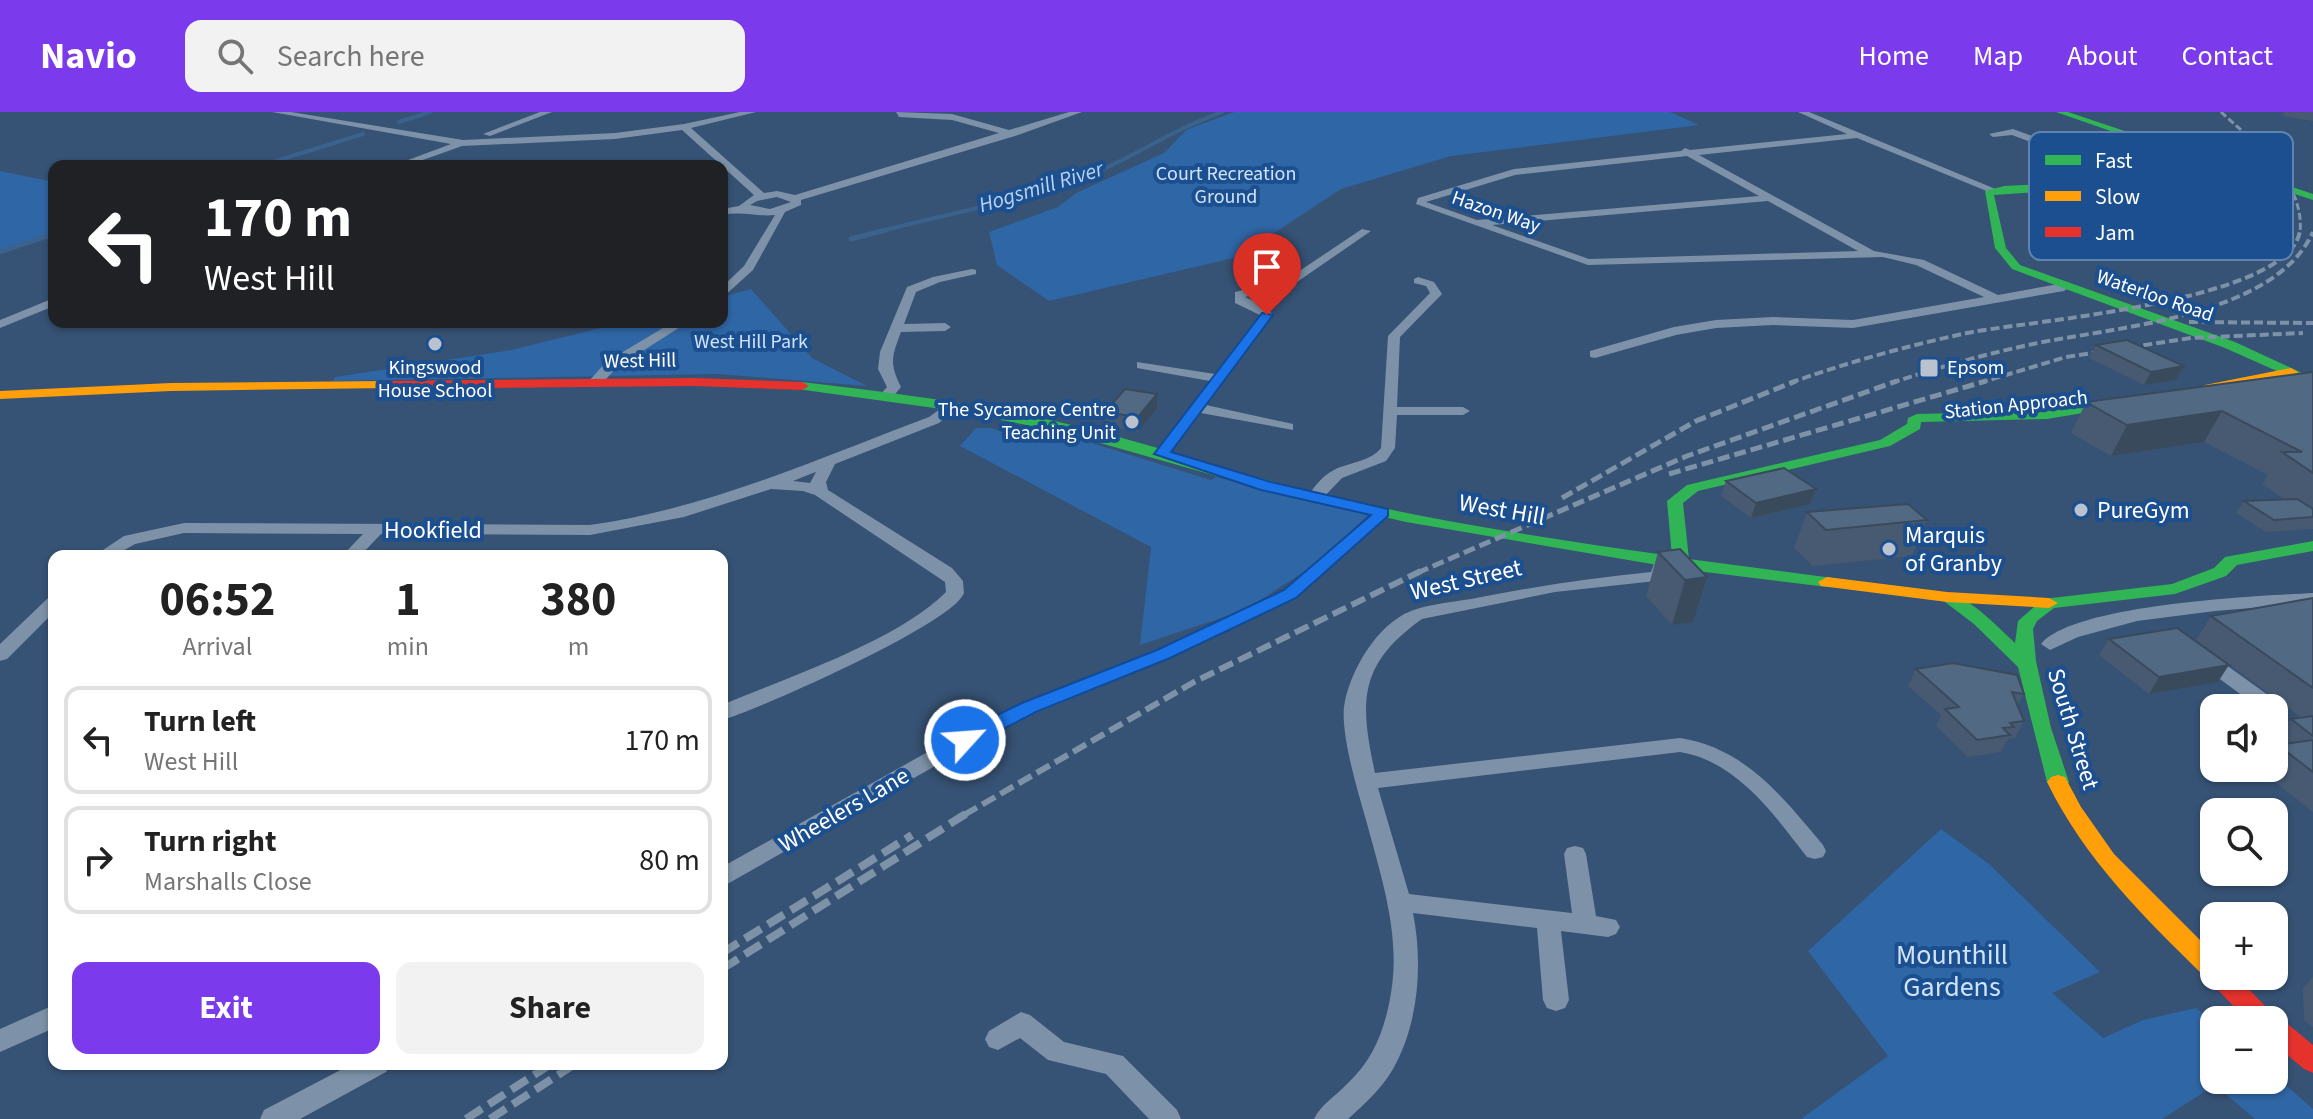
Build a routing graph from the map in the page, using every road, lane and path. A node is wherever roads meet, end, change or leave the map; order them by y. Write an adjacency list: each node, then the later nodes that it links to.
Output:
1 (276, 112): 7 (street)
2 (548, 112): 10 (street)
3 (752, 112): 9 (street)
4 (1078, 112): 12 (street)
5 (1802, 112): 14 (street)
6 (2060, 112): 11 (main road)
7 (291, 113): 17 (street)
8 (899, 114): 12 (street)
9 (684, 127): 16 (street); 20 (street)
10 (503, 128): 16 (street); 17 (street)
11 (2120, 132)
12 (1012, 134): 27 (street)
13 (1993, 134): 15 (street)
14 (1858, 135): 18 (street, Hazon Way); 23 (street)
15 (2029, 138)
16 (509, 139): 17 (street)
17 (463, 143): 19 (street)
18 (1685, 151): 28 (street); 32 (street, Hazon Way)
19 (414, 160)
20 (721, 160)
21 (728, 166): 25 (street)
22 (2029, 188): 23 (main road)
23 (1993, 190): 37 (main road, Waterloo Road)
24 (2293, 191): 26 (main road)
25 (761, 196): 27 (street); 29 (street)
26 (2313, 197)
27 (795, 198): 31 (street)
28 (1769, 198): 32 (street); 34 (street)
29 (745, 208): 30 (street); 31 (street)
30 (728, 211)
31 (779, 211): 38 (street)
32 (1475, 223): 34 (street, Hazon Way)
33 (1366, 231): 48 (street)
34 (1871, 254): 39 (street, Hazon Way)
35 (972, 272): 44 (street)
36 (1418, 281): 56 (street)
37 (2064, 287): 39 (street); 47 (main road, Waterloo Road)
38 (728, 288)
39 (1997, 299): 45 (street)
40 (48, 304): 41 (street)
41 (0, 324)
42 (945, 327): 44 (street)
43 (672, 328): 50 (street)
44 (896, 328): 52 (street)
45 (1595, 354)
46 (1142, 365): 48 (street)
47 (2291, 372): 49 (main road, Waterloo Road); 49 (main road)
48 (1220, 379): 55 (street)
49 (2312, 382)
50 (594, 384): 51 (main road, West Hill); 52 (main road, West Hill)
51 (0, 395)
52 (886, 396): 53 (main road, West Hill)
53 (950, 406): 59 (main road, West Hill); 60 (street, Hookfield)
54 (2134, 406): 69 (main road, Station Approach)
55 (1199, 408): 58 (street); 59 (street)
56 (1392, 411): 57 (street); 63 (street)
57 (1463, 411)
58 (1288, 427)
59 (1162, 454): 63 (main road, West Hill)
60 (831, 458): 61 (street, Hookfield); 62 (street)
61 (764, 485): 62 (street, Hookfield); 65 (street, Hookfield)
62 (821, 492): 80 (street, Hookfield)
63 (1315, 497): 64 (main road, West Hill)
64 (1383, 512): 69 (main road, West Hill); 86 (street, Wheelers Lane)
65 (376, 530): 67 (street, Hookfield); 68 (street)
66 (2313, 546): 72 (main road)
67 (112, 550)
68 (356, 550)
69 (1671, 563): 70 (main road); 83 (street, West Street)
70 (1955, 598): 72 (main road); 75 (main road); 78 (main road)
71 (2313, 598): 74 (street)
72 (2049, 603): 75 (main road)
73 (48, 608): 77 (street)
74 (2147, 617): 76 (street); 79 (street)
75 (2024, 628): 78 (main road, South Street)
76 (2050, 644)
77 (0, 655)
78 (2029, 667): 89 (main road, South Street)
79 (2253, 694)
80 (728, 710)
81 (2288, 720): 82 (street)
82 (2291, 722)
83 (1366, 782): 84 (street); 87 (street, West Street)
84 (1815, 851)
85 (1575, 854): 88 (street)
86 (728, 875)
87 (1398, 890): 88 (street); 101 (street, West Street)
88 (1548, 920): 91 (street)
89 (2200, 956)
90 (2234, 990): 92 (main road)
91 (1556, 1000)
92 (2250, 1006)
93 (48, 1019): 96 (street)
94 (998, 1039): 100 (street)
95 (2288, 1040): 97 (main road)
96 (0, 1041)
97 (2313, 1061)
98 (366, 1070): 99 (street)
99 (274, 1119)
100 (1167, 1119)
101 (1328, 1119)

